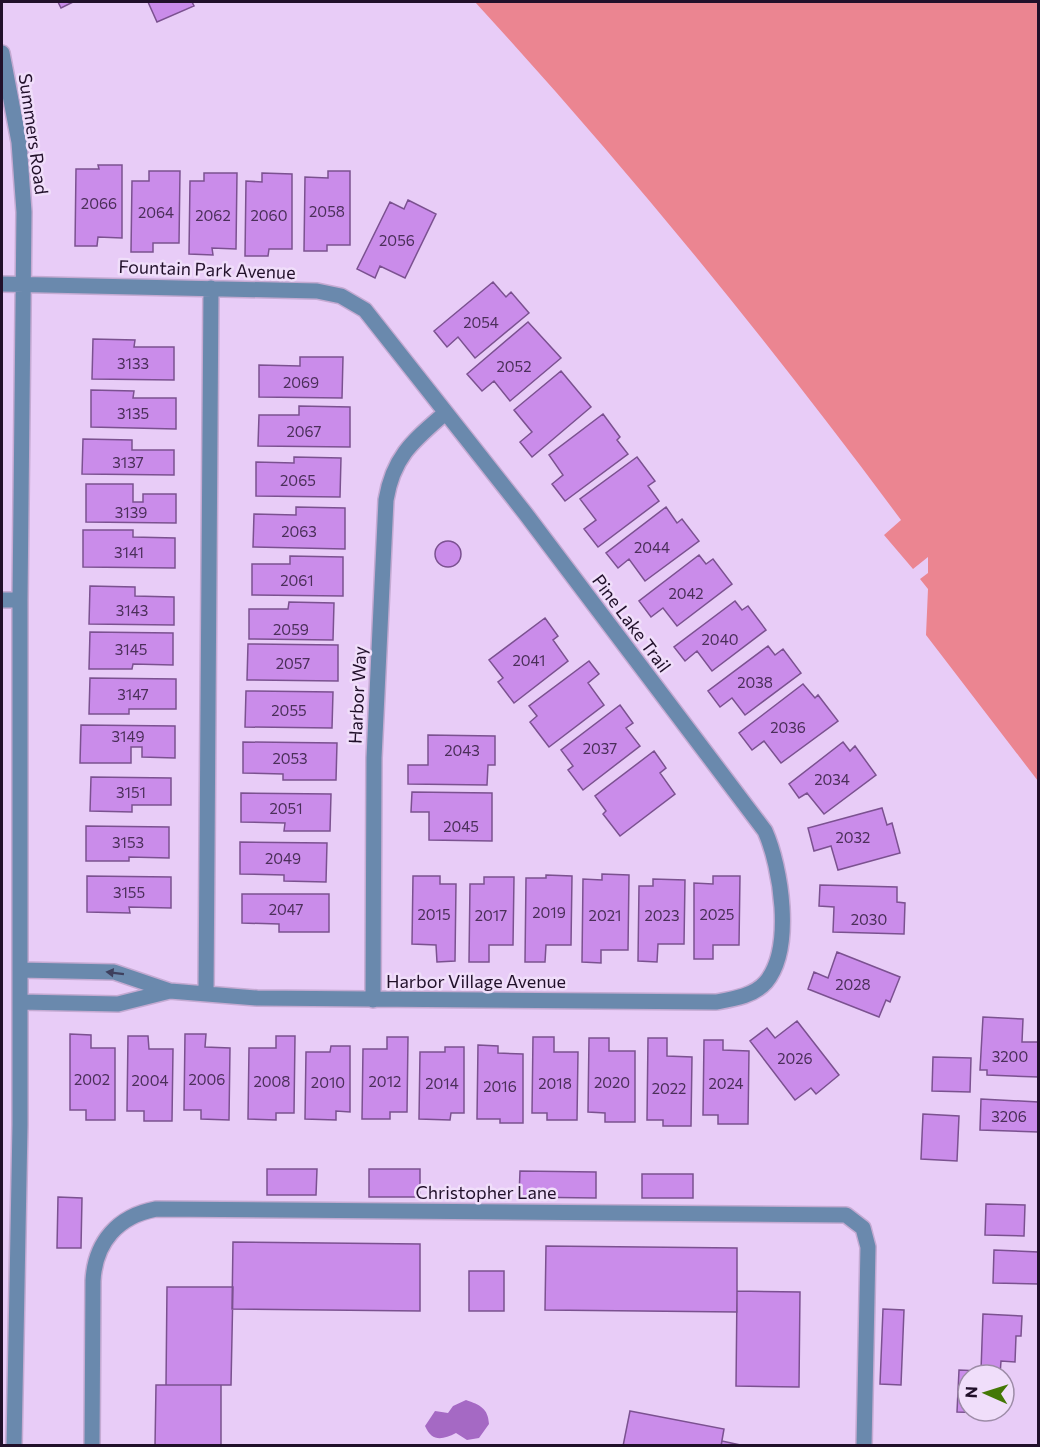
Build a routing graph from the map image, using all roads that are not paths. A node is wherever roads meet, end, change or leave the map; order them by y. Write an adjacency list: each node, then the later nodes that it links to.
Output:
1 (2, 53): 2 (street, Summers Road)
2 (4, 74): 4 (street, Summers Road)
3 (2, 284): 4 (street, Fountain Park Avenue)
4 (24, 285): 5 (street, Fountain Park Avenue); 9 (street, Summers Road)
5 (211, 288): 6 (street, Fountain Park Avenue); 13 (street)
6 (378, 324): 7 (street, Pine Lake Trail)
7 (444, 414): 11 (street, Pine Lake Trail); 14 (street, Harbor Way)
8 (2, 600): 9 (street)
9 (20, 600): 10 (street, Summers Road)
10 (20, 970): 12 (street, Harbor Village Avenue, one-way to 10); 15 (street, Summers Road)
11 (772, 973): 14 (street, Harbor Village Avenue)
12 (170, 991): 13 (street, Harbor Village Avenue); 15 (street, Harbor Village Avenue)
13 (206, 993): 14 (street, Harbor Village Avenue)
14 (373, 1000)
15 (20, 1002): 16 (street, Summers Road)
16 (9, 1298): 17 (street, Summers Road)
17 (8, 1339): 18 (street, Summers Road)
18 (14, 1446)
19 (92, 1446): 20 (street, Christopher Lane)
20 (864, 1446)

